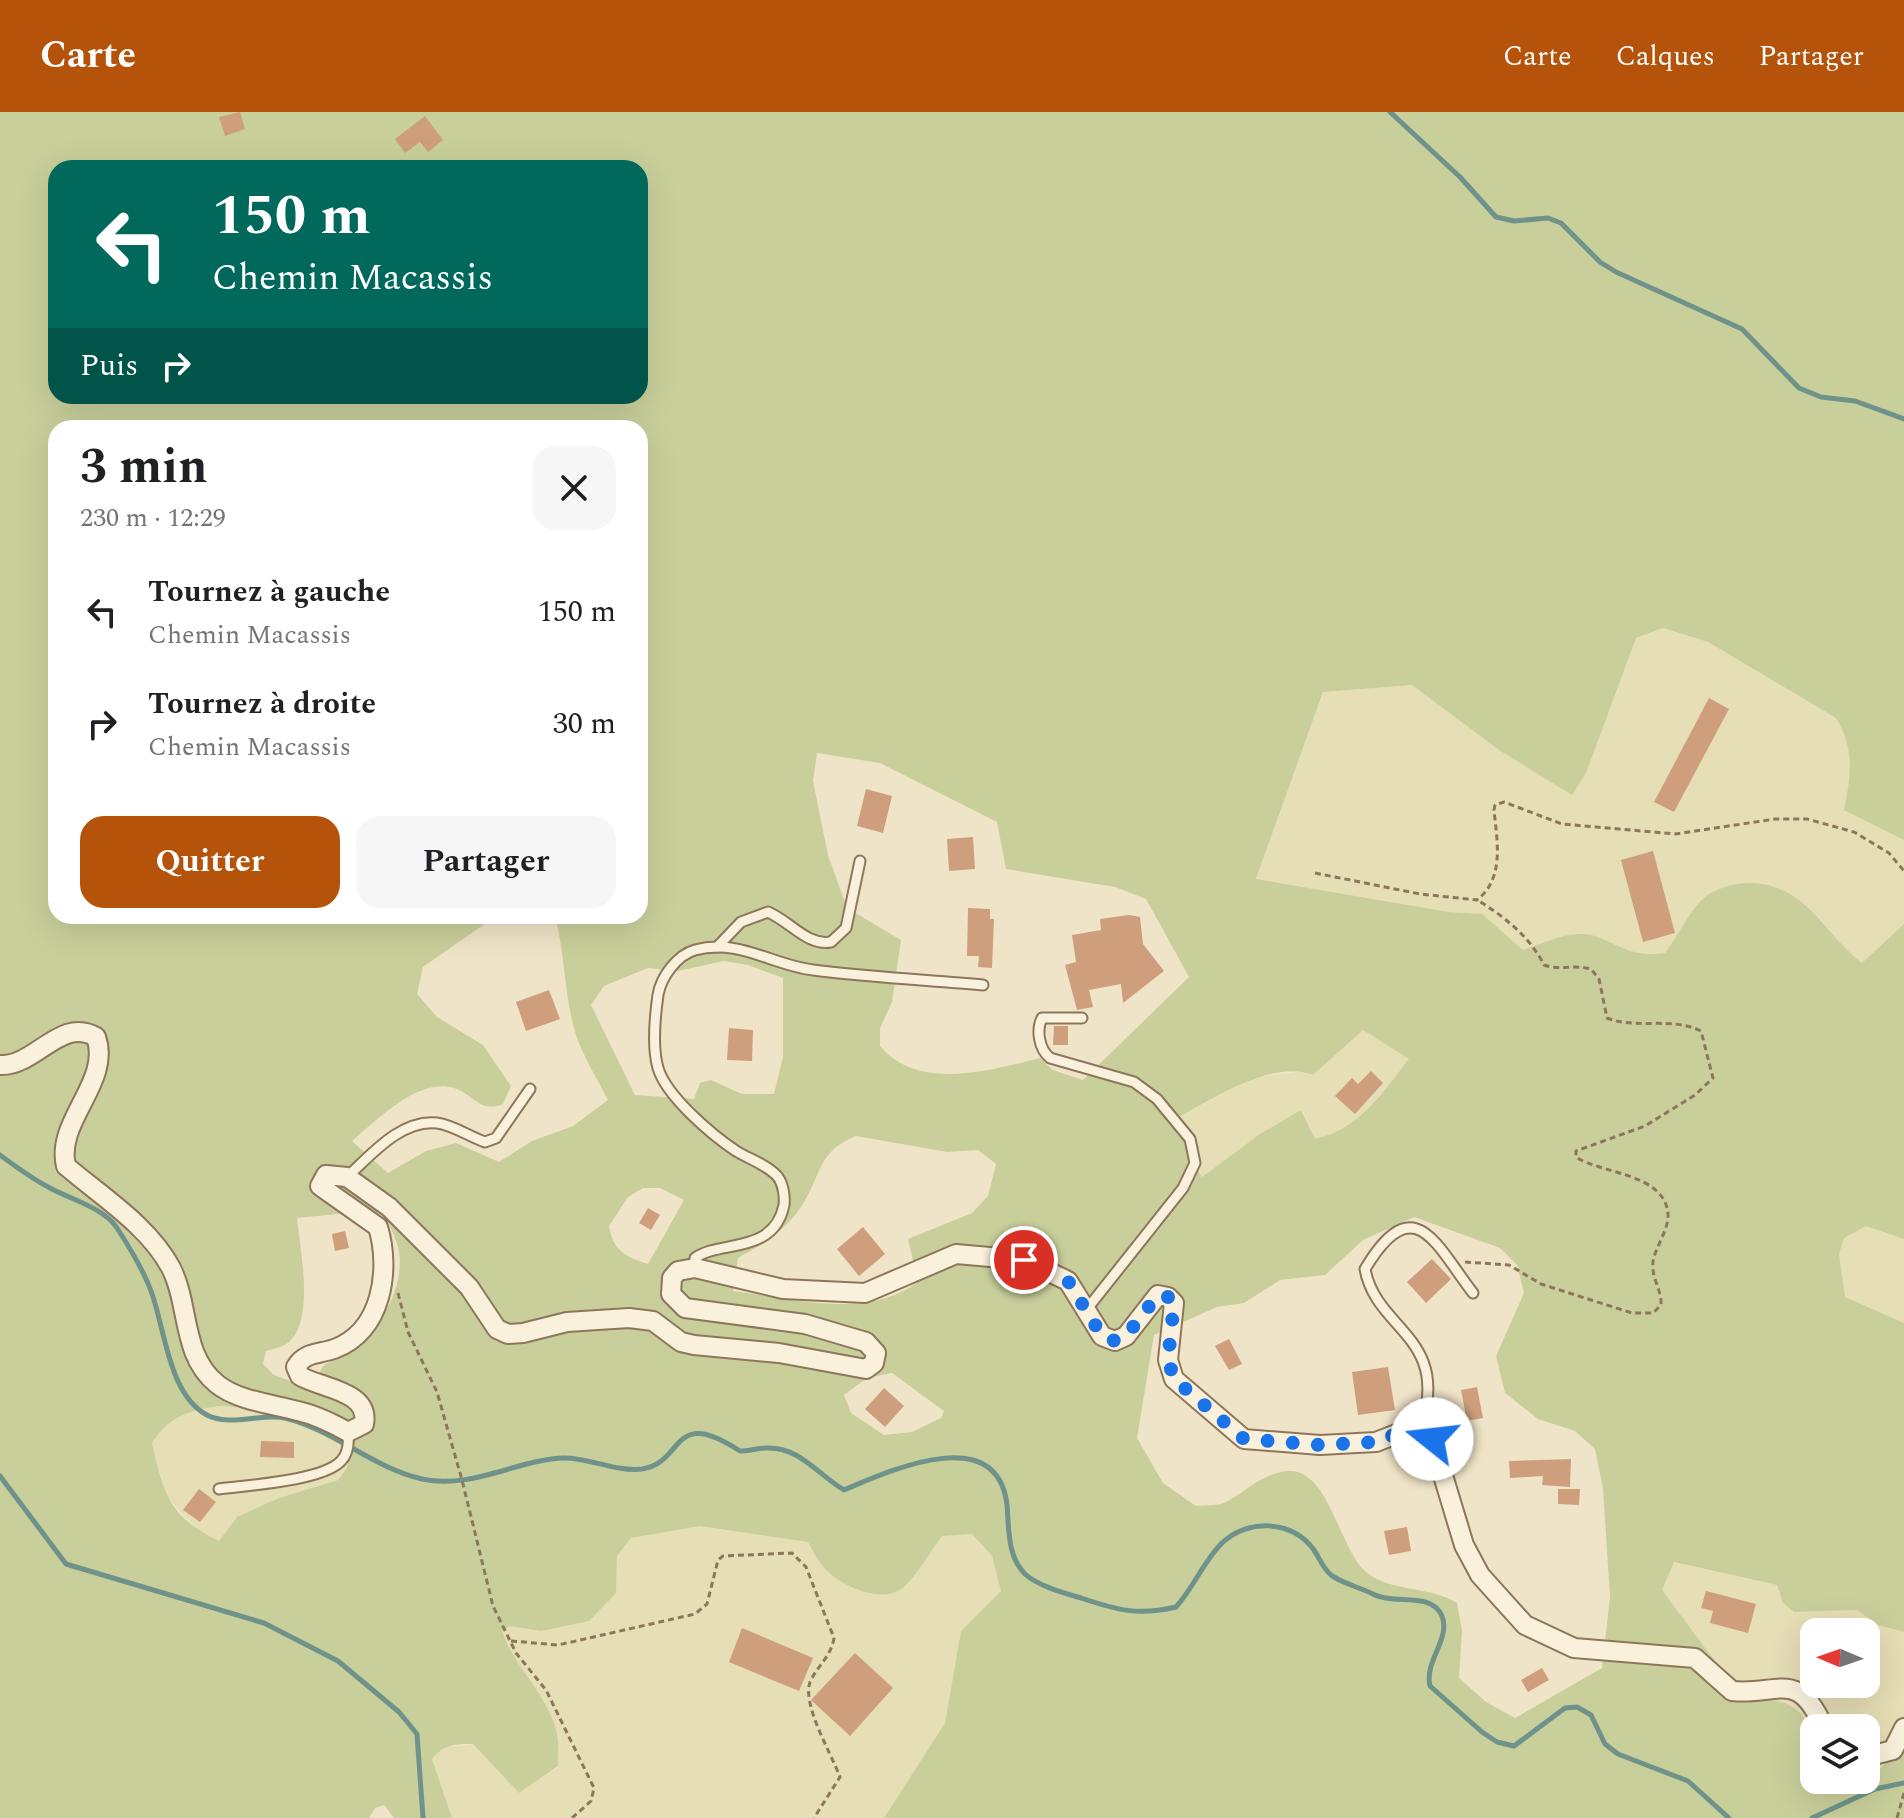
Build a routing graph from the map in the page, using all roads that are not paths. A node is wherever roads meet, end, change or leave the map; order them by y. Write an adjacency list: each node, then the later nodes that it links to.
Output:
1 (860, 861): 2 (lane)
2 (717, 947): 3 (lane); 8 (lane)
3 (983, 985)
4 (1082, 1018): 10 (lane)
5 (0, 1065): 12 (street)
6 (530, 1089): 7 (lane)
7 (347, 1177): 8 (street); 12 (street)
8 (695, 1268): 10 (street)
9 (1473, 1293): 11 (lane)
10 (1087, 1309): 11 (street)
11 (1422, 1424): 14 (street)
12 (349, 1437): 13 (lane)
13 (219, 1489)
14 (1818, 1714)
15 (1904, 1728): 16 (street)
16 (1880, 1753)

